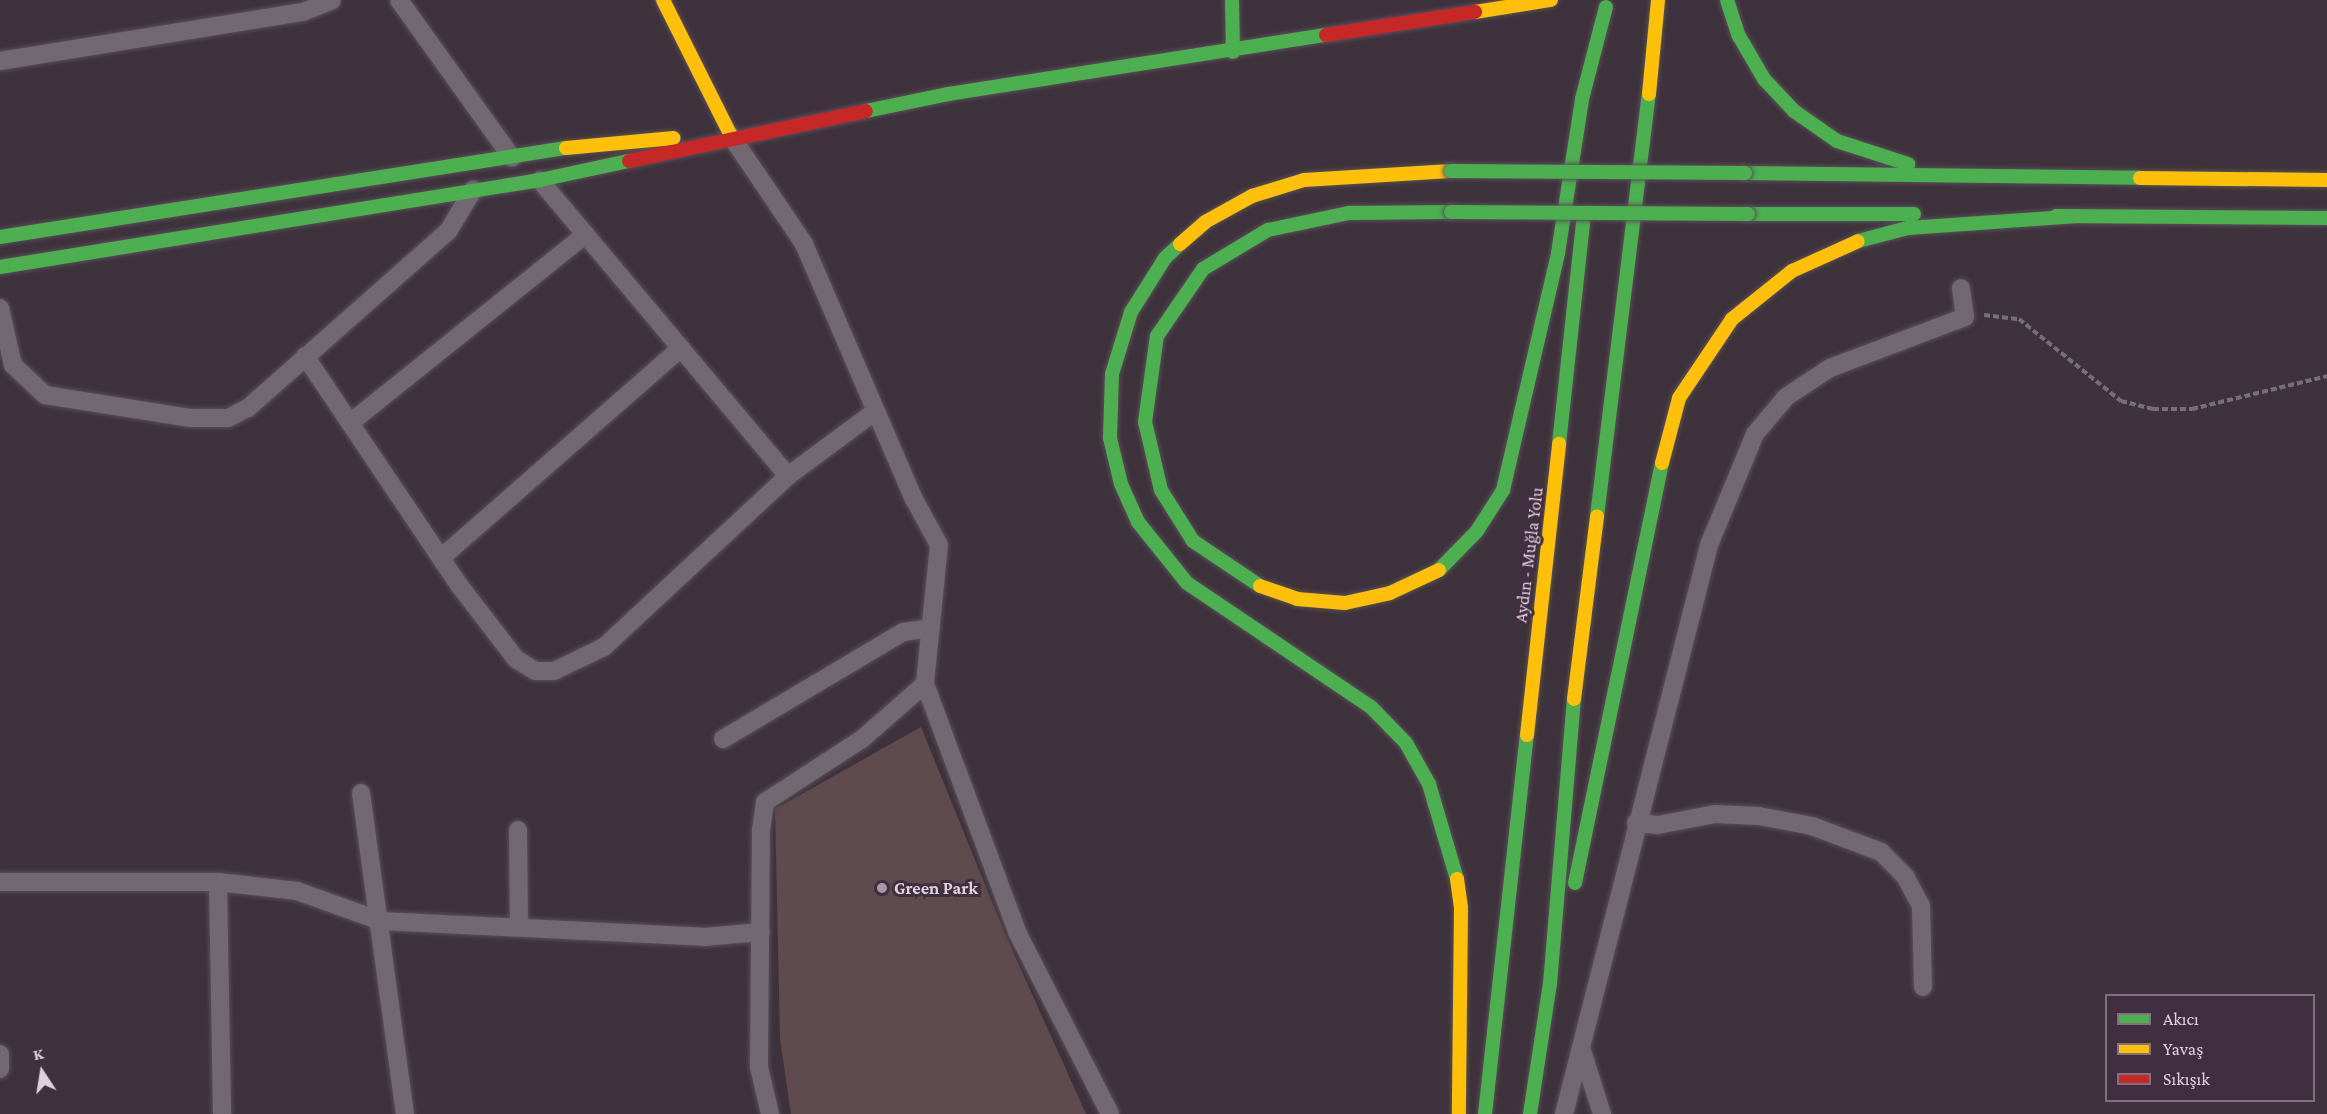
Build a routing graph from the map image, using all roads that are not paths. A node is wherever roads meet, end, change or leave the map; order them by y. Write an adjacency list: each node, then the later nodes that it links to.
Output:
1 (332, 0): 10 (street)
2 (399, 0): 13 (street)
3 (663, 0): 11 (main road)
4 (1232, 0): 9 (main road)
5 (1658, 0): 43 (main road)
6 (1727, 0): 15 (main road)
7 (1538, 1): 9 (main road)
8 (1606, 4): 12 (main road); 19 (main road, bridge)
9 (1233, 52): 11 (main road)
10 (0, 61)
11 (731, 136): 13 (main road); 16 (main road); 28 (street)
12 (1592, 136)
13 (512, 158): 22 (main road)
14 (1590, 160): 53 (main road, Aydın - Muğla Yolu)
15 (2101, 179): 17 (main road); 52 (main road, bridge)
16 (540, 180): 18 (main road); 21 (street)
17 (2327, 180)
18 (473, 190): 23 (main road); 27 (street)
19 (2078, 216): 20 (main road); 43 (main road)
20 (2327, 218)
21 (586, 234): 26 (street); 29 (street)
22 (0, 237)
23 (0, 267)
24 (1961, 288): 36 (street)
25 (0, 308): 27 (street)
26 (681, 348): 30 (street); 31 (street)
27 (305, 356): 29 (street)
28 (876, 411): 30 (street); 32 (street)
29 (350, 423): 31 (street)
30 (788, 476): 31 (street)
31 (441, 558)
32 (931, 628): 33 (street); 34 (street)
33 (926, 684): 42 (street); 51 (street)
34 (723, 739)
35 (361, 793): 40 (street)
36 (1636, 823): 44 (street); 45 (street)
37 (518, 830): 41 (street)
38 (0, 882): 39 (street)
39 (218, 882): 40 (street); 48 (street)
40 (381, 921): 41 (street); 49 (street)
41 (519, 925): 42 (street)
42 (760, 932): 50 (street)
43 (1550, 984): 54 (main road)
44 (1923, 987)
45 (1581, 1048): 55 (street); 56 (street)
46 (0, 1054): 47 (street)
47 (0, 1069)
48 (222, 1114)
49 (405, 1114)
50 (770, 1114)
51 (1110, 1114)
52 (1460, 1114)
53 (1485, 1114)
54 (1530, 1114)
55 (1564, 1114)
56 (1602, 1114)

